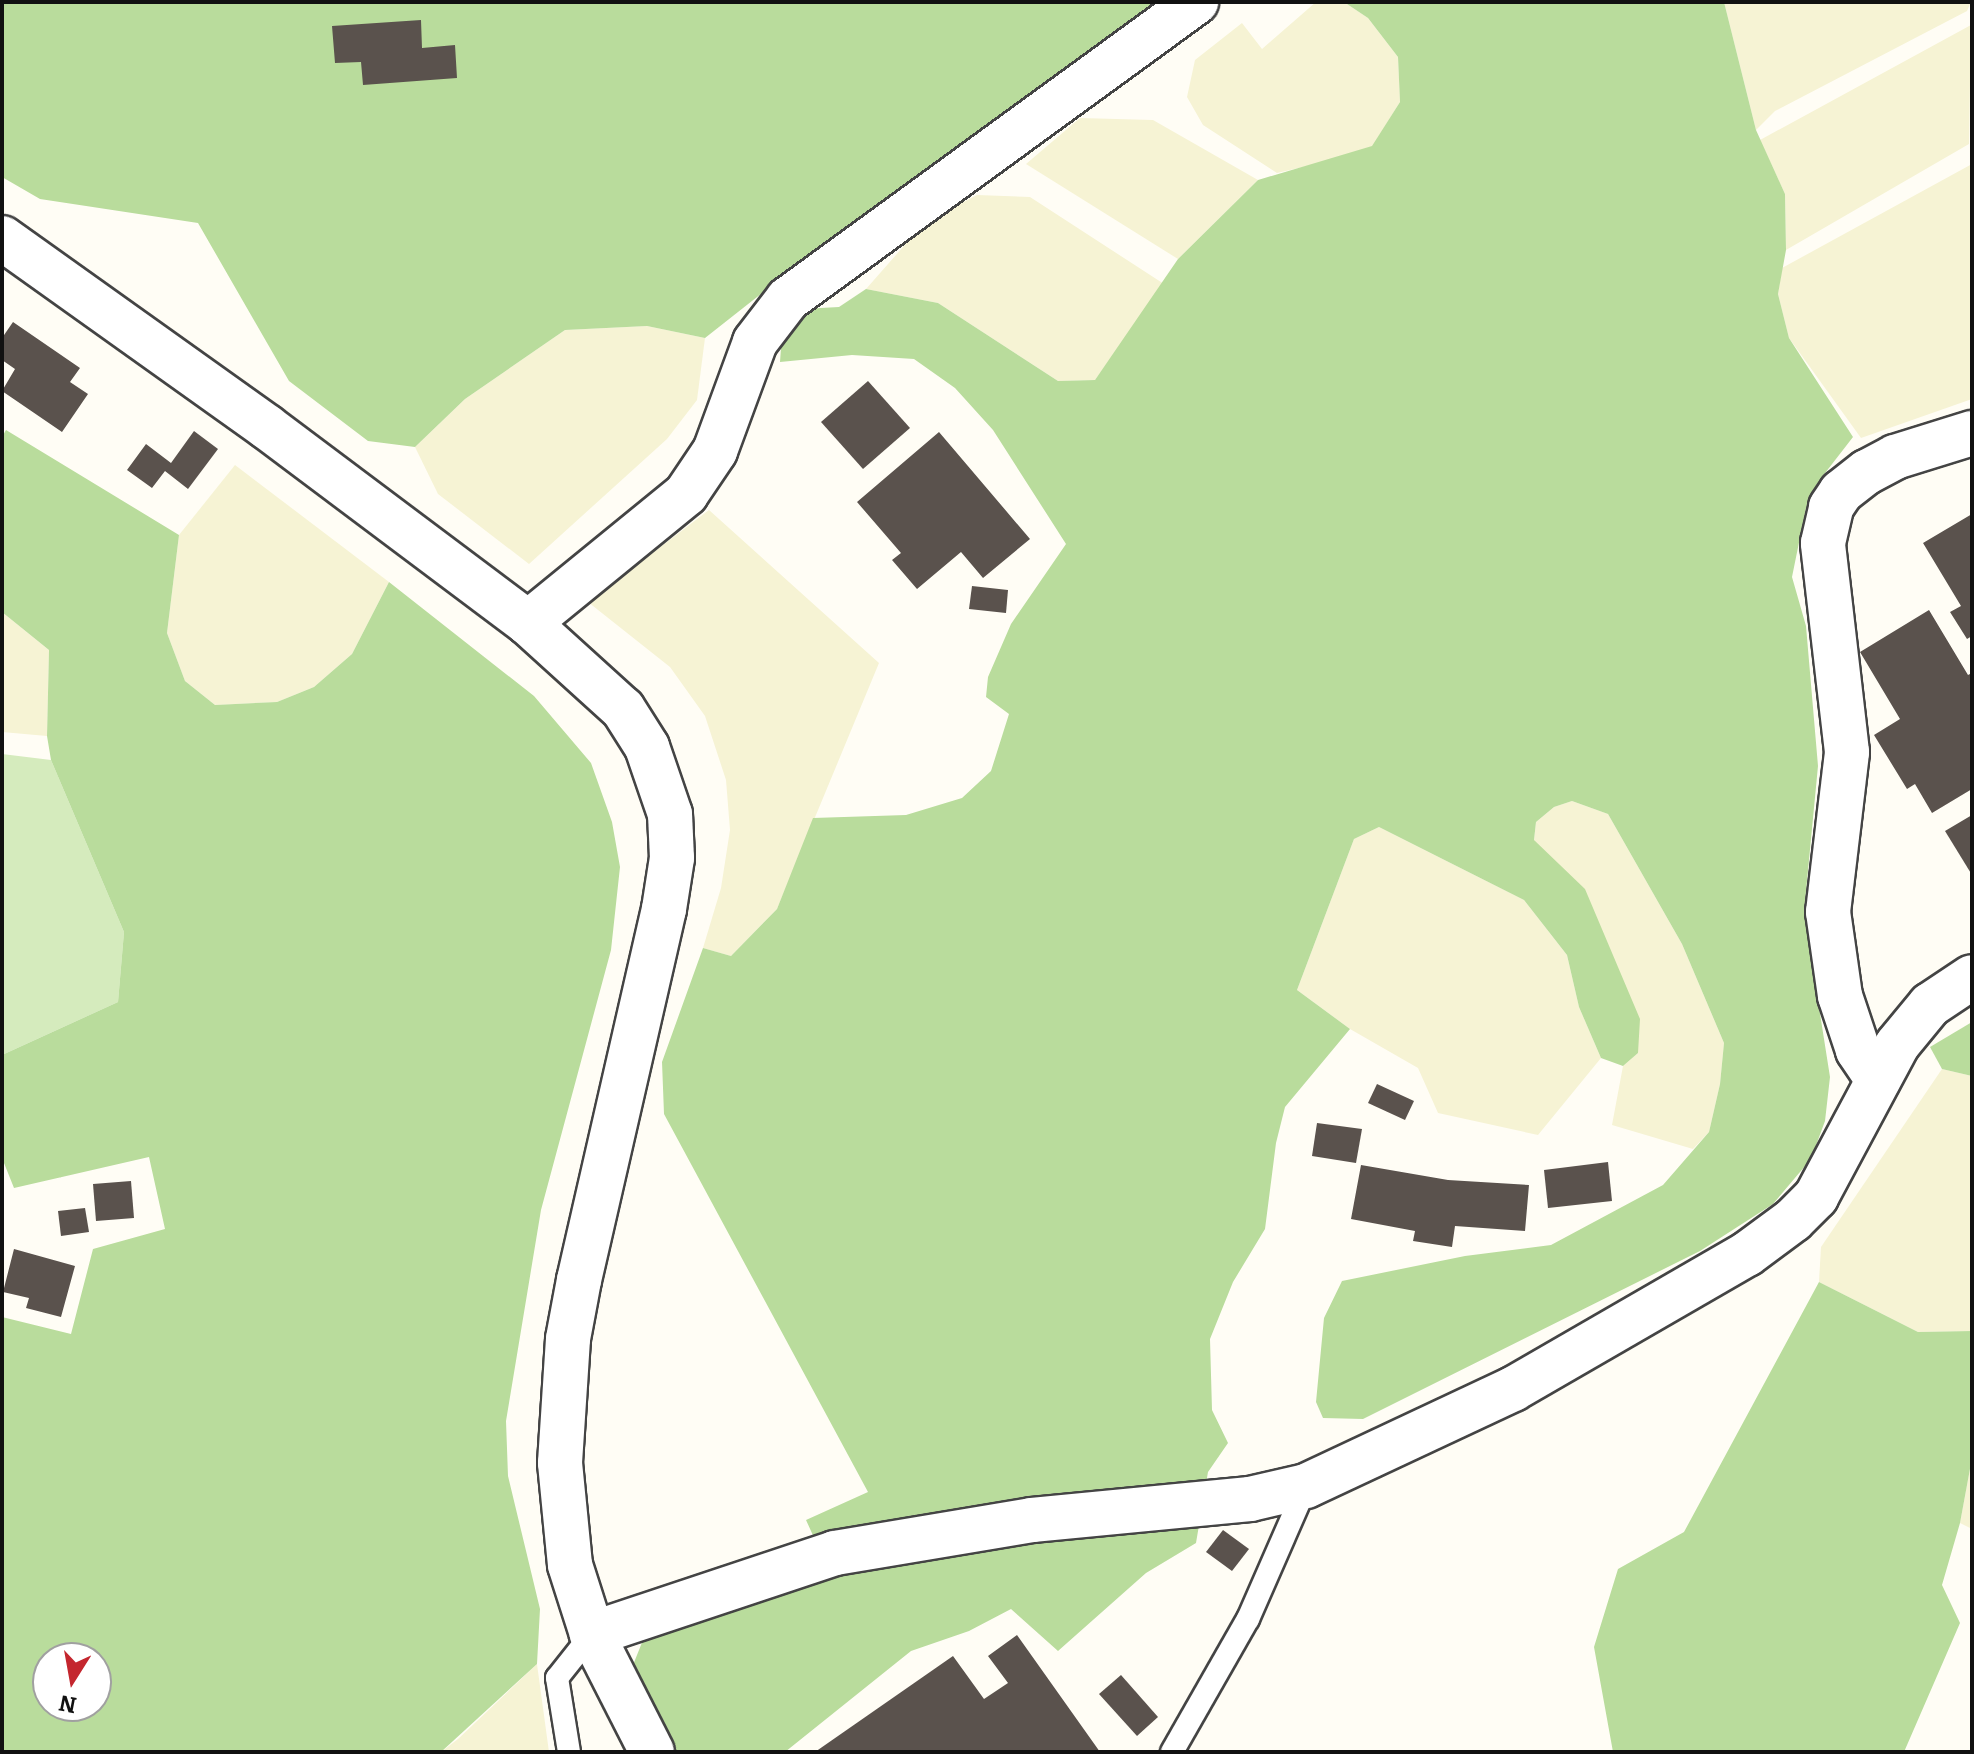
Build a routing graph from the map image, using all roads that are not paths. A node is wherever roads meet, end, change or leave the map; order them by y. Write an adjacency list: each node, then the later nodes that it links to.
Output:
1 (1196, 2): 4 (street)
2 (2, 238): 4 (street)
3 (1972, 433): 6 (street)
4 (528, 623): 8 (street)
5 (1972, 977): 6 (street)
6 (1878, 1080): 7 (street)
7 (1306, 1486): 8 (street); 11 (lane)
8 (592, 1634): 9 (lane); 10 (street)
9 (569, 1752)
10 (652, 1752)
11 (1172, 1752)

